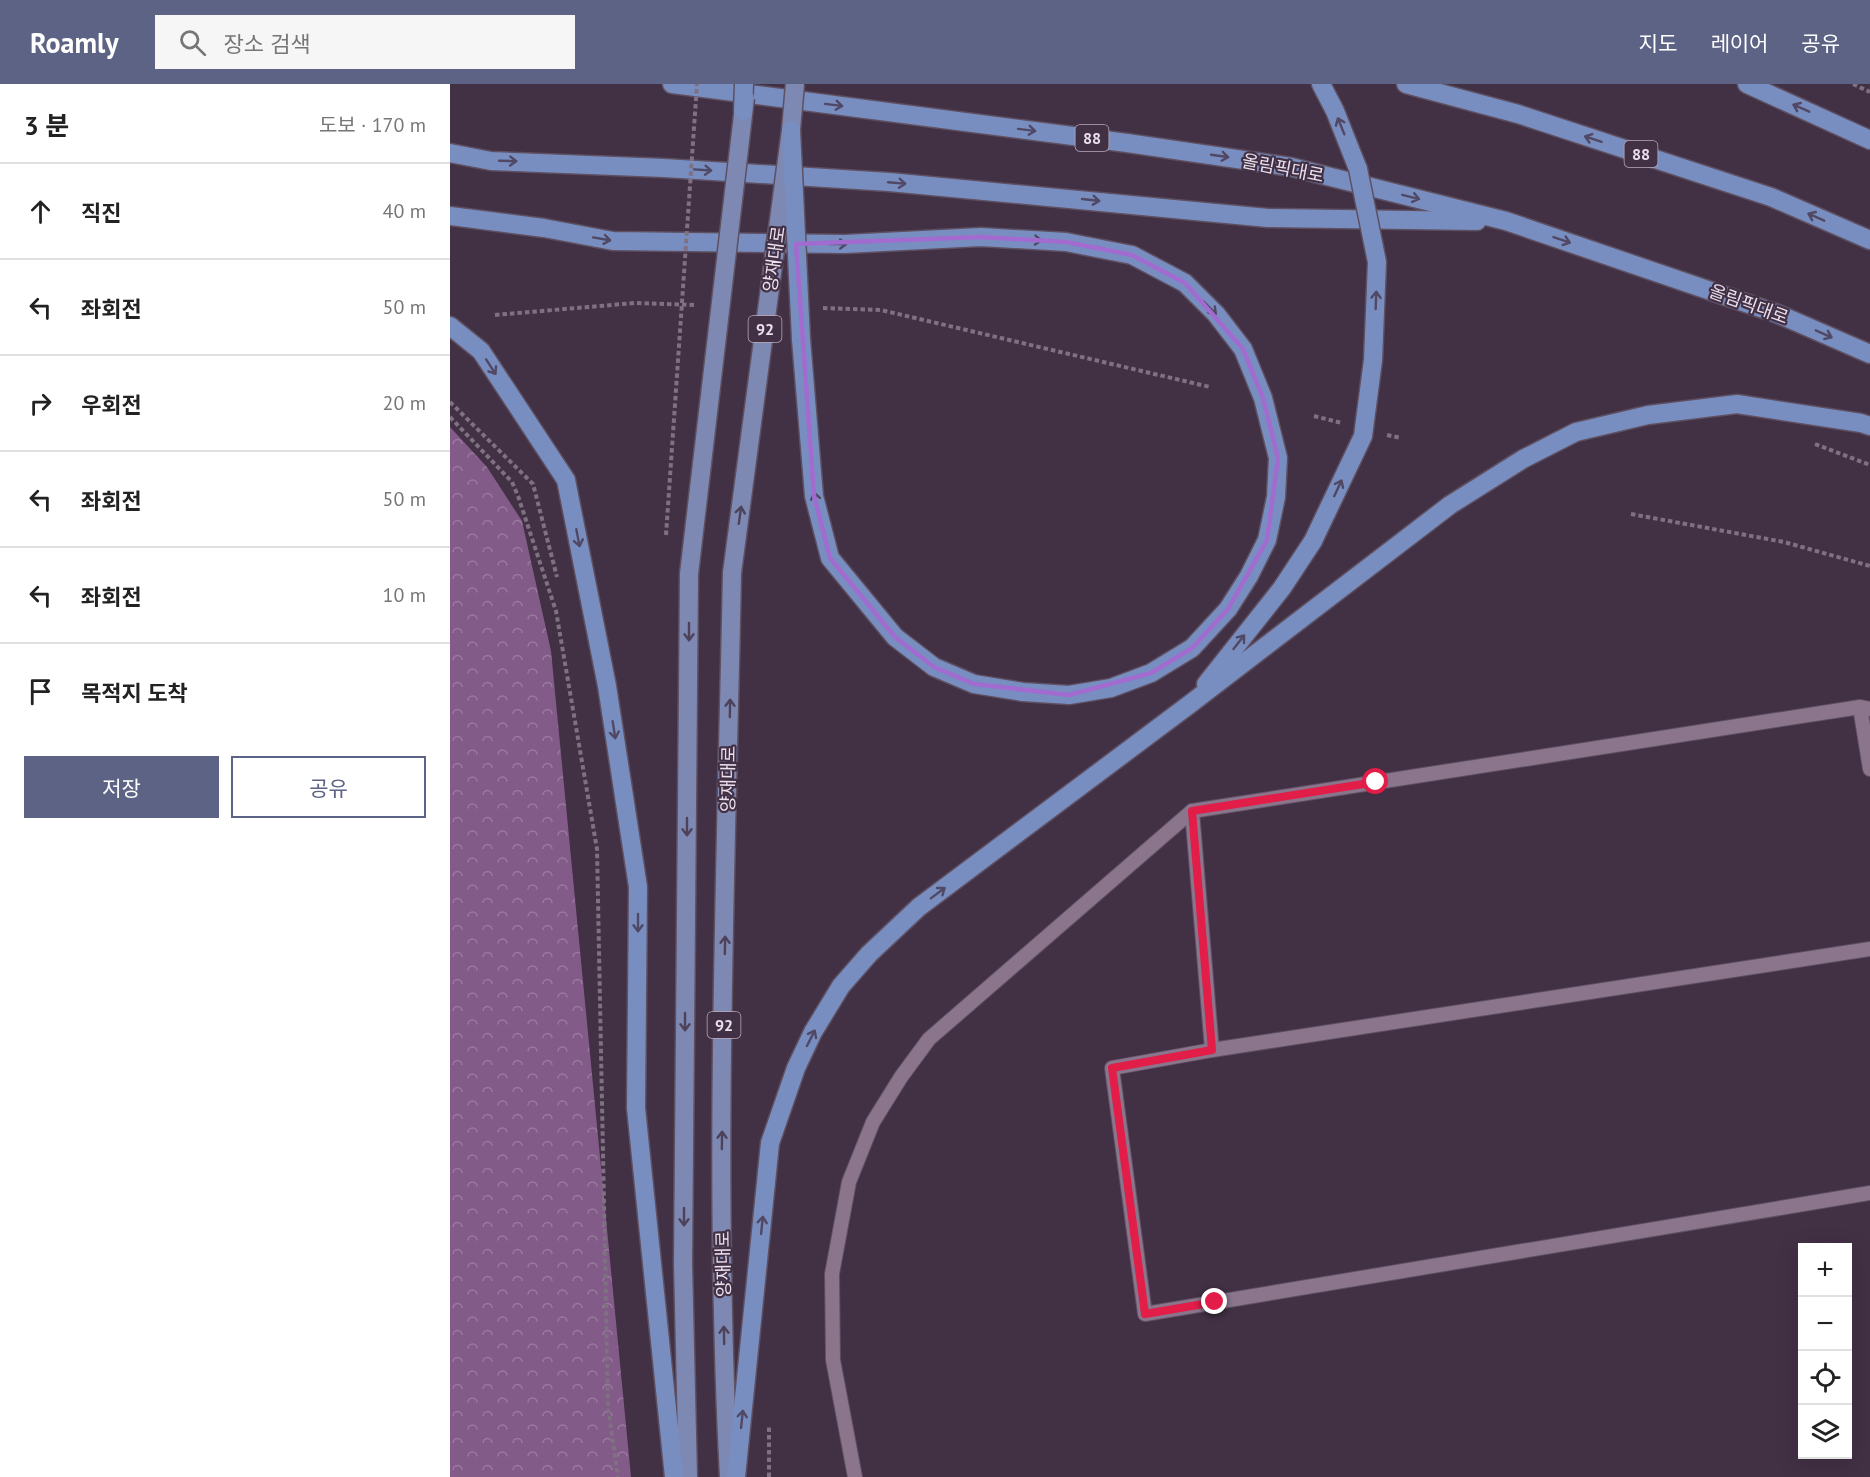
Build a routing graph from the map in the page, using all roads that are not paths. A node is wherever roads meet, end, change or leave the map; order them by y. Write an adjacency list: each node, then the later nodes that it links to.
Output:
1 (672, 84): 12 (highway, 올림픽대로 / 88, one-way to 12)
2 (745, 84): 7 (highway, bridge)
3 (795, 84): 8 (main road, 양재대로 / 92, bridge)
4 (1321, 84): 17 (highway, one-way to 4, bridge)
5 (1406, 84): 13 (highway, 88, one-way to 5)
6 (1747, 84): 9 (highway, one-way to 6)
7 (743, 111): 25 (main road, 92, one-way to 25, bridge)
8 (791, 130): 11 (highway, one-way to 8, bridge); 26 (main road, 양재대로 / 92, one-way to 8, bridge)
9 (1862, 136)
10 (450, 153): 12 (highway, one-way to 12)
11 (450, 216)
12 (1506, 221): 15 (highway, 올림픽대로 / 88, one-way to 15)
13 (1870, 240)
14 (450, 326): 24 (highway, one-way to 24)
15 (1870, 354)
16 (1870, 426): 17 (highway)
17 (1190, 704): 27 (highway, one-way to 17)
18 (1865, 708): 19 (lane); 20 (lane)
19 (1870, 769)
20 (1192, 811): 22 (lane); 28 (lane)
21 (1870, 949): 22 (lane)
22 (1212, 1050): 23 (lane)
23 (1870, 1193)
24 (674, 1477)
25 (688, 1477)
26 (729, 1477)
27 (736, 1477)
28 (855, 1477)

